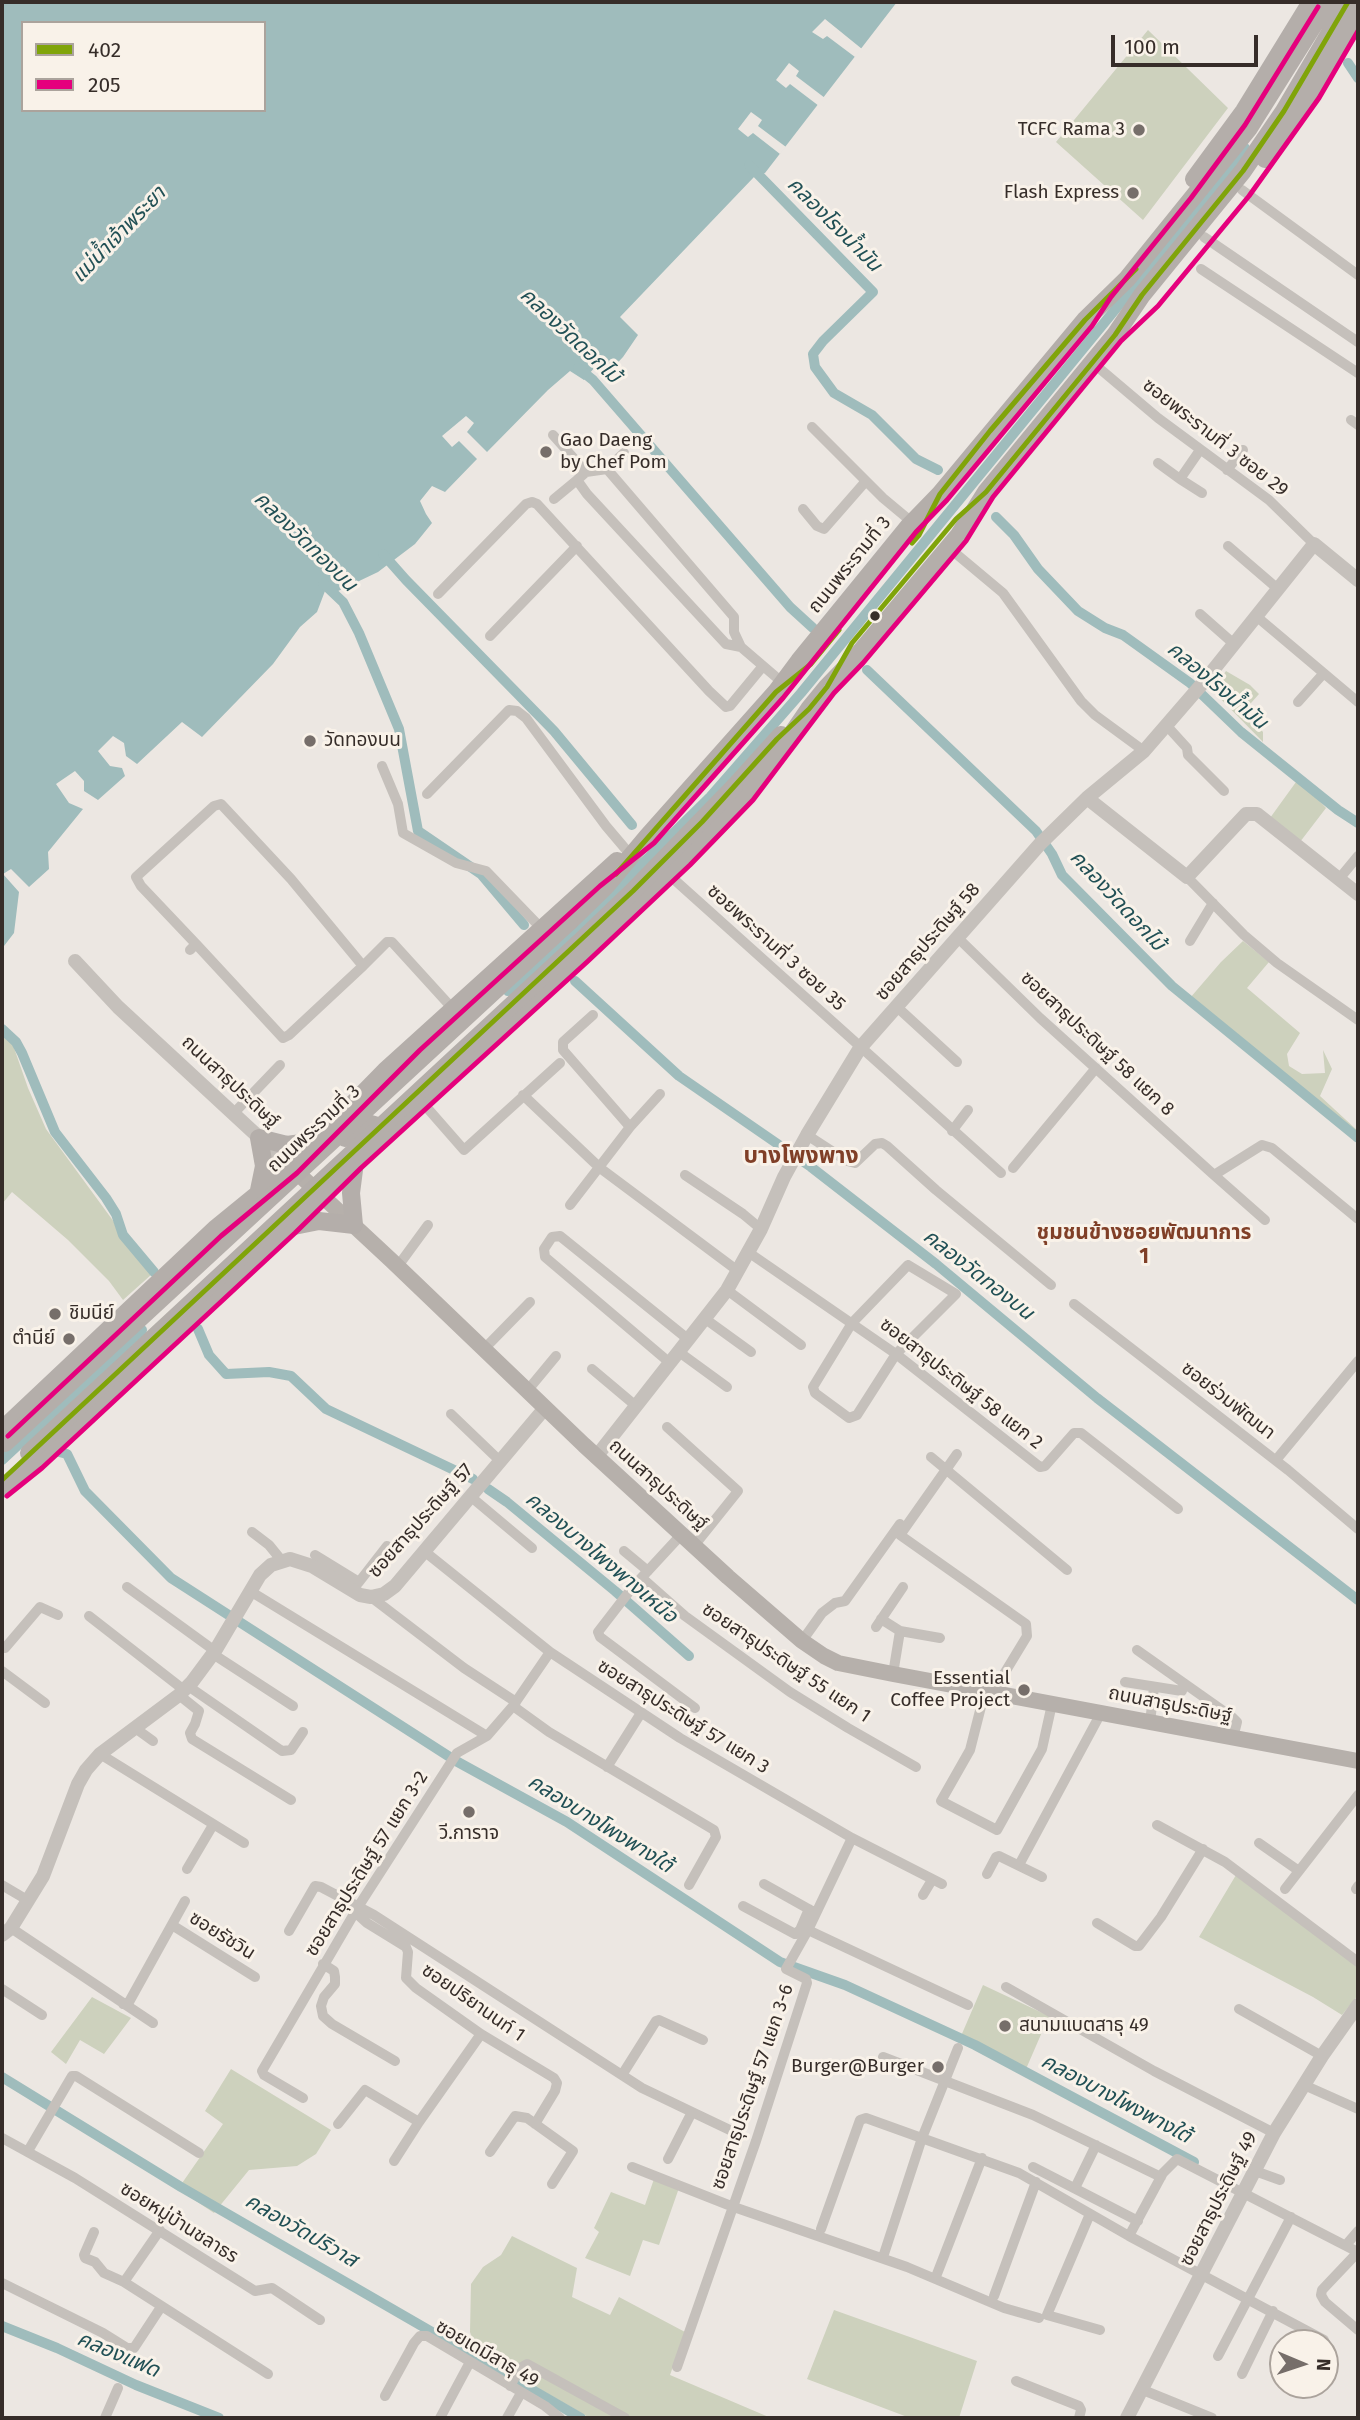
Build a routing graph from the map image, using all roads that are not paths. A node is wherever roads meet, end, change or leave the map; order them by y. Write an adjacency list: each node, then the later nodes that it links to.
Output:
1 (1311, 2): 9 (main road, ถนนพระรามที่ 3)
2 (1328, 2): 9 (main road, ถนนพระรามที่ 3)
3 (1348, 2): 10 (main road)
4 (1358, 15): 5 (main road)
5 (1242, 190): 6 (main road); 8 (street)
6 (1204, 237): 10 (main road); 11 (street)
7 (1201, 269): 13 (street)
8 (1358, 275)
9 (1085, 320): 29 (main road, ถนนพระรามที่ 3)
10 (1115, 335): 12 (main road)
11 (1358, 342)
12 (1093, 363): 16 (street, ซอยพระรามที่ 3 ซอย 29); 33 (main road)
13 (1358, 373)
14 (812, 427): 25 (street)
15 (553, 435): 22 (street)
16 (1200, 450): 21 (street, ซอยพระรามที่ 3 ซอย 29); 23 (street)
17 (1243, 450): 21 (street)
18 (624, 453): 20 (street)
19 (1158, 463): 23 (street)
20 (607, 469): 22 (street); 41 (street)
21 (1227, 470): 30 (street, ซอยพระรามที่ 3 ซอย 29)
22 (586, 472): 24 (street)
23 (1180, 479): 26 (street)
24 (577, 480): 27 (street); 41 (street)
25 (866, 481): 28 (street); 29 (street)
26 (1202, 493)
27 (554, 499)
28 (803, 509)
29 (913, 523): 44 (main road, ถนนพระรามที่ 3)
30 (1314, 544): 34 (street); 35 (street, ซอยสาธุประดิษฐ์ 58)
31 (577, 546): 36 (street); 39 (street); 42 (street)
32 (1228, 546): 35 (street)
33 (948, 548): 47 (main road); 49 (street)
34 (1358, 580)
35 (1278, 589): 38 (street, ซอยสาธุประดิษฐ์ 58)
36 (438, 594)
37 (1200, 614): 40 (street)
38 (1256, 616): 40 (street, ซอยสาธุประดิษฐ์ 58); 43 (street)
39 (490, 636)
40 (1234, 644): 48 (street, ซอยสาธุประดิษฐ์ 58)
41 (741, 647): 42 (street)
42 (763, 666): 44 (street)
43 (1323, 674): 45 (street); 46 (street)
44 (783, 683): 54 (main road, ถนนพระรามที่ 3)
45 (1298, 702)
46 (1358, 702)
47 (808, 709): 57 (main road); 134 (main road, bridge)
48 (1167, 726): 49 (street, ซอยสาธุประดิษฐ์ 58); 51 (street)
49 (1144, 751): 53 (street, ซอยสาธุประดิษฐ์ 58)
50 (382, 766): 62 (street)
51 (1224, 791)
52 (427, 794): 55 (street)
53 (1087, 799): 58 (street); 63 (street, ซอยสาธุประดิษฐ์ 58)
54 (647, 837): 55 (main road, ถนนพระรามที่ 3); 130 (main road, ถนนพระรามที่ 3, bridge)
55 (628, 852): 62 (main road, ถนนพระรามที่ 3)
56 (1358, 856): 59 (street)
57 (668, 874): 71 (street, ซอยพระรามที่ 3 ซอย 35); 79 (main road)
58 (1187, 877): 59 (street); 61 (street)
59 (1339, 879): 60 (street)
60 (1358, 894)
61 (1213, 903): 64 (street); 70 (street)
62 (541, 928): 68 (main road, ถนนพระรามที่ 3)
63 (957, 937): 67 (street, ซอยสาธุประดิษฐ์ 58); 75 (street, ซอยสาธุประดิษฐ์ 58 แยก 8)
64 (1190, 941)
65 (75, 961): 81 (street, ถนนสาธุประดิษฐ์)
66 (363, 966): 66 (street); 68 (street)
67 (897, 1007): 71 (street, ซอยสาธุประดิษฐ์ 58); 72 (street)
68 (453, 1009): 76 (main road, ถนนพระรามที่ 3)
69 (593, 1015): 82 (street)
70 (1358, 1020)
71 (860, 1048): 84 (street, ซอยพระรามที่ 3 ซอย 35); 85 (street, ซอยสาธุประดิษฐ์ 58)
72 (957, 1062)
73 (560, 1063): 78 (street)
74 (280, 1065): 81 (street)
75 (1096, 1068): 90 (street); 94 (street, ซอยสาธุประดิษฐ์ 58 แยก 8)
76 (385, 1071): 79 (main road); 87 (main road, ถนนพระรามที่ 3)
77 (660, 1094): 82 (street)
78 (523, 1095): 79 (street); 89 (street)
79 (420, 1103): 83 (main road)
80 (968, 1110): 84 (street)
81 (233, 1114): 86 (street, ถนนสาธุประดิษฐ์)
82 (631, 1127): 89 (street)
83 (391, 1129): 88 (main road); 91 (main road)
84 (952, 1131): 92 (street, ซอยพระรามที่ 3 ซอย 35)
85 (807, 1135): 103 (street, ซอยสาธุประดิษฐ์ 58); 110 (street)
86 (259, 1138): 87 (main road); 91 (street, ถนนสาธุประดิษฐ์); 95 (main road)
87 (316, 1142): 91 (main road, ถนนพระรามที่ 3)
88 (355, 1162): 96 (main road); 100 (main road)
89 (600, 1168): 97 (street); 108 (street)
90 (1013, 1168)
91 (297, 1172): 95 (main road, ถนนพระรามที่ 3); 96 (main road, ถนนสาธุประดิษฐ์); 104 (main road)
92 (1001, 1174)
93 (685, 1175): 103 (street)
94 (1214, 1175): 98 (street); 99 (street, ซอยสาธุประดิษฐ์ 58 แยก 8)
95 (258, 1195): 104 (main road, ถนนพระรามที่ 3)
96 (321, 1195): 100 (main road, ถนนสาธุประดิษฐ์); 102 (main road)
97 (570, 1205)
98 (1358, 1219)
99 (1265, 1220)
100 (354, 1225): 102 (main road); 107 (main road, ถนนสาธุประดิษฐ์)
101 (428, 1225): 107 (street)
102 (289, 1227): 109 (main road)
103 (761, 1228): 106 (street, ซอยสาธุประดิษฐ์ 58)
104 (215, 1229): 105 (main road, ถนนพระรามที่ 3)
105 (196, 1247): 109 (main road); 130 (main road, ถนนพระรามที่ 3)
106 (748, 1252): 108 (street, ซอยสาธุประดิษฐ์ 58); 115 (street, ซอยสาธุประดิษฐ์ 58 แยก 2)
107 (398, 1266): 117 (main road, ถนนสาธุประดิษฐ์)
108 (738, 1271): 111 (street, ซอยสาธุประดิษฐ์ 58)
109 (231, 1280): 134 (main road)
110 (1051, 1285)
111 (727, 1290): 114 (street, ซอยสาธุประดิษฐ์ 58); 116 (street)
112 (530, 1303): 117 (street)
113 (1074, 1304): 135 (street, ซอยร่วมพัฒนา)
114 (704, 1318): 118 (street, ซอยสาธุประดิษฐ์ 58); 119 (street)
115 (852, 1323): 120 (street, ซอยสาธุประดิษฐ์ 58 แยก 2); 120 (street); 120 (street)
116 (801, 1345)
117 (484, 1349): 125 (main road, ถนนสาธุประดิษฐ์)
118 (679, 1351): 118 (street); 124 (street); 126 (street, ซอยสาธุประดิษฐ์ 58)
119 (751, 1352)
120 (896, 1354): 144 (street, ซอยสาธุประดิษฐ์ 58 แยก 2)
121 (556, 1356): 125 (street)
122 (1358, 1361): 135 (street)
123 (592, 1369): 126 (street)
124 (727, 1387)
125 (527, 1391): 127 (main road, ถนนสาธุประดิษฐ์)
126 (636, 1406): 132 (street, ซอยสาธุประดิษฐ์ 58)
127 (545, 1408): 132 (main road, ถนนสาธุประดิษฐ์); 136 (street, ซอยสาธุประดิษฐ์ 57)
128 (451, 1414): 136 (street)
129 (667, 1427): 141 (street)
130 (3, 1439)
131 (957, 1454): 137 (street)
132 (596, 1457): 147 (main road, ถนนสาธุประดิษฐ์)
133 (931, 1457): 137 (street)
134 (32, 1458): 138 (main road); 140 (main road)
135 (1276, 1460): 145 (street, ซอยร่วมพัฒนา)
136 (500, 1461): 142 (street, ซอยสาธุประดิษฐ์ 57)
137 (946, 1470): 154 (street); 176 (street)
138 (2, 1480)
139 (746, 1481): 141 (street)
140 (2, 1489)
141 (738, 1491): 147 (street)
142 (470, 1496): 149 (street); 150 (street, ซอยสาธุประดิษฐ์ 57)
143 (918, 1499): 165 (street)
144 (1178, 1509)
145 (1358, 1529)
146 (252, 1532): 153 (street)
147 (688, 1541): 155 (street); 165 (main road, ถนนสาธุประดิษฐ์)
148 (387, 1546): 156 (street)
149 (532, 1548)
150 (424, 1551): 160 (street, ซอยสาธุประดิษฐ์ 57); 169 (street, ซอยสาธุประดิษฐ์ 57 แยก 3)
151 (624, 1551): 155 (street, ซอยสาธุประดิษฐ์ 55 แยก 1)
152 (315, 1555): 156 (street)
153 (282, 1561): 156 (street, ซอยสาธุประดิษฐ์ 57); 159 (street)
154 (1067, 1570)
155 (645, 1574): 181 (street); 193 (street, ซอยสาธุประดิษฐ์ 55 แยก 1)
156 (355, 1586): 160 (street, ซอยสาธุประดิษฐ์ 57)
157 (127, 1587): 168 (street)
158 (902, 1587): 163 (street)
159 (250, 1591): 168 (street); 187 (street)
160 (371, 1597): 178 (street)
161 (58, 1615): 166 (street)
162 (89, 1615): 174 (street)
163 (900, 1631): 164 (street); 171 (street)
164 (940, 1638)
165 (802, 1641): 171 (main road, ถนนสาธุประดิษฐ์)
166 (3, 1648)
167 (1137, 1650): 188 (street)
168 (214, 1652): 174 (street); 180 (street)
169 (550, 1652): 178 (street, ซอยสาธุประดิษฐ์ 57 แยก 3-2); 182 (street, ซอยสาธุประดิษฐ์ 57 แยก 3)
170 (2, 1671): 177 (street)
171 (893, 1674): 176 (main road, ถนนสาธุประดิษฐ์)
172 (1125, 1682): 173 (street)
173 (1154, 1687): 175 (street); 184 (street)
174 (184, 1690): 185 (street); 186 (street); 195 (street)
175 (1182, 1691)
176 (989, 1692): 179 (main road, ถนนสาธุประดิษฐ์); 179 (street)
177 (45, 1703)
178 (514, 1704): 187 (street, ซอยสาธุประดิษฐ์ 57 แยก 3-2); 192 (street)
179 (1052, 1704): 183 (main road, ถนนสาธุประดิษฐ์)
180 (293, 1706)
181 (695, 1708)
182 (641, 1713): 192 (street); 198 (street, ซอยสาธุประดิษฐ์ 57 แยก 3)
183 (1101, 1713): 184 (main road, ถนนสาธุประดิษฐ์); 202 (street)
184 (1150, 1723): 188 (main road, ถนนสาธุประดิษฐ์)
185 (135, 1728): 189 (street); 190 (street)
186 (303, 1732)
187 (487, 1736): 215 (street, ซอยสาธุประดิษฐ์ 57 แยก 3-2)
188 (1233, 1738): 191 (main road, ถนนสาธุประดิษฐ์)
189 (153, 1741)
190 (100, 1754): 196 (street); 212 (street)
191 (1358, 1760)
192 (607, 1767): 209 (street)
193 (916, 1767)
194 (1358, 1796): 204 (street)
195 (291, 1800)
196 (213, 1825): 199 (street); 203 (street)
197 (1157, 1825): 201 (street)
198 (852, 1838): 211 (street, ซอยสาธุประดิษฐ์ 57 แยก 3); 216 (street, ซอยสาธุประดิษฐ์ 57 แยก 3-6)
199 (244, 1843)
200 (1259, 1843): 204 (street)
201 (1203, 1849): 217 (street); 222 (street)
202 (1019, 1864): 205 (street); 206 (street)
203 (187, 1869)
204 (1299, 1871): 210 (street)
205 (987, 1874)
206 (1042, 1877)
207 (764, 1884): 216 (street)
208 (2, 1885): 212 (street)
209 (689, 1885)
210 (1285, 1889)
211 (923, 1895)
212 (29, 1901): 221 (street)
213 (185, 1901): 218 (street, ซอยรัชวิน)
214 (743, 1906): 216 (street)
215 (357, 1910): 220 (street); 223 (street, ซอยสาธุประดิษฐ์ 57 แยก 3-2); 233 (street, ซอยปริยานนท์ 1); 239 (street)
216 (812, 1911): 219 (street, ซอยสาธุประดิษฐ์ 57 แยก 3-6)
217 (1097, 1923)
218 (172, 1925): 224 (street, ซอยรัชวิน); 227 (street, ซอยรัชวิน)
219 (808, 1930): 228 (street); 268 (street, ซอยสาธุประดิษฐ์ 57 แยก 3-6)
220 (289, 1931)
221 (6, 1932): 227 (street)
222 (1358, 1962)
223 (323, 1965): 238 (street); 242 (street, ซอยสาธุประดิษฐ์ 57 แยก 3-2)
224 (254, 1977)
225 (1006, 1987): 249 (street)
226 (2, 1989): 231 (street)
227 (123, 2004): 232 (street)
228 (968, 2005)
229 (1239, 2009): 236 (street)
230 (1356, 2012): 236 (street, ซอยสาธุประดิษฐ์ 49)
231 (42, 2015)
232 (153, 2023)
233 (481, 2034): 245 (street); 247 (street, ซอยปริยานนท์ 1)
234 (703, 2040): 239 (street)
235 (958, 2048): 240 (street)
236 (1322, 2056): 241 (street, ซอยสาธุประดิษฐ์ 49)
237 (883, 2057): 240 (street)
238 (395, 2061)
239 (622, 2075): 244 (street)
240 (944, 2080): 251 (street); 252 (street)
241 (1304, 2085): 243 (street); 249 (street, ซอยสาธุประดิษฐ์ 49)
242 (303, 2098)
243 (1358, 2109)
244 (692, 2112): 248 (street); 257 (street)
245 (419, 2122): 246 (street); 258 (street)
246 (338, 2124)
247 (536, 2124): 254 (street); 265 (street)
248 (734, 2132)
249 (1274, 2133): 261 (street, ซอยสาธุประดิษฐ์ 49)
250 (2, 2138): 253 (street, ซอยหมู่บ้านชลาธร)
251 (922, 2138): 256 (street); 272 (street); 279 (street)
252 (1096, 2145): 262 (street); 266 (street)
253 (24, 2149): 255 (street); 273 (street, ซอยหมู่บ้านชลาธร)
254 (490, 2152)
255 (199, 2153)
256 (982, 2158): 264 (street); 280 (street)
257 (668, 2159)
258 (394, 2161)
259 (1033, 2166): 266 (street)
260 (632, 2167): 268 (street)
261 (1255, 2171): 263 (street); 267 (street, ซอยสาธุประดิษฐ์ 49)
262 (1161, 2177): 267 (street); 271 (street)
263 (1280, 2180)
264 (1035, 2182): 269 (street); 284 (street)
265 (552, 2184)
266 (1075, 2188): 271 (street)
267 (1244, 2193): 270 (street); 281 (street, ซอยสาธุประดิษฐ์ 49)
268 (731, 2206): 288 (street); 295 (street, ซอยสาธุประดิษฐ์ 57 แยก 3-6)
269 (1090, 2214): 276 (street); 291 (street)
270 (1291, 2217): 277 (street); 285 (street)
271 (1138, 2221): 276 (street)
272 (821, 2229)
273 (160, 2230): 282 (street); 289 (street, ซอยหมู่บ้านชลาธร)
274 (1358, 2231): 277 (street)
275 (94, 2232): 282 (street)
276 (1129, 2236): 281 (street)
277 (1346, 2245): 278 (street)
278 (1358, 2252): 292 (street)
279 (884, 2254)
280 (937, 2274)
281 (1202, 2274): 285 (street); 301 (street, ซอยสาธุประดิษฐ์ 49)
282 (124, 2281): 286 (street)
283 (2, 2283): 286 (street)
284 (994, 2296)
285 (1248, 2298): 287 (street); 293 (street)
286 (161, 2306): 296 (street)
287 (1273, 2311): 290 (street); 297 (street)
288 (1039, 2318)
289 (320, 2320)
290 (1305, 2329)
291 (1100, 2330)
292 (1358, 2330)
293 (1218, 2356)
294 (470, 2362): 299 (street, ซอยเดมีสาธุ 49); 303 (street, ซอยเดมีสาธุ 49); 305 (street)
295 (677, 2367)
296 (268, 2374)
297 (1242, 2374)
298 (1016, 2381): 309 (street)
299 (512, 2383): 302 (street, ซอยเดมีสาธุ 49); 308 (street)
300 (118, 2388): 304 (street)
301 (1143, 2390): 310 (street, ซอยสาธุประดิษฐ์ 49); 311 (street)
302 (521, 2393): 306 (street); 307 (street, ซอยเดมีสาธุ 49)
303 (385, 2396)
304 (105, 2418)
305 (440, 2418)
306 (507, 2418)
307 (560, 2418)
308 (625, 2418)
309 (1079, 2418)
310 (1127, 2418)
311 (1212, 2418)

